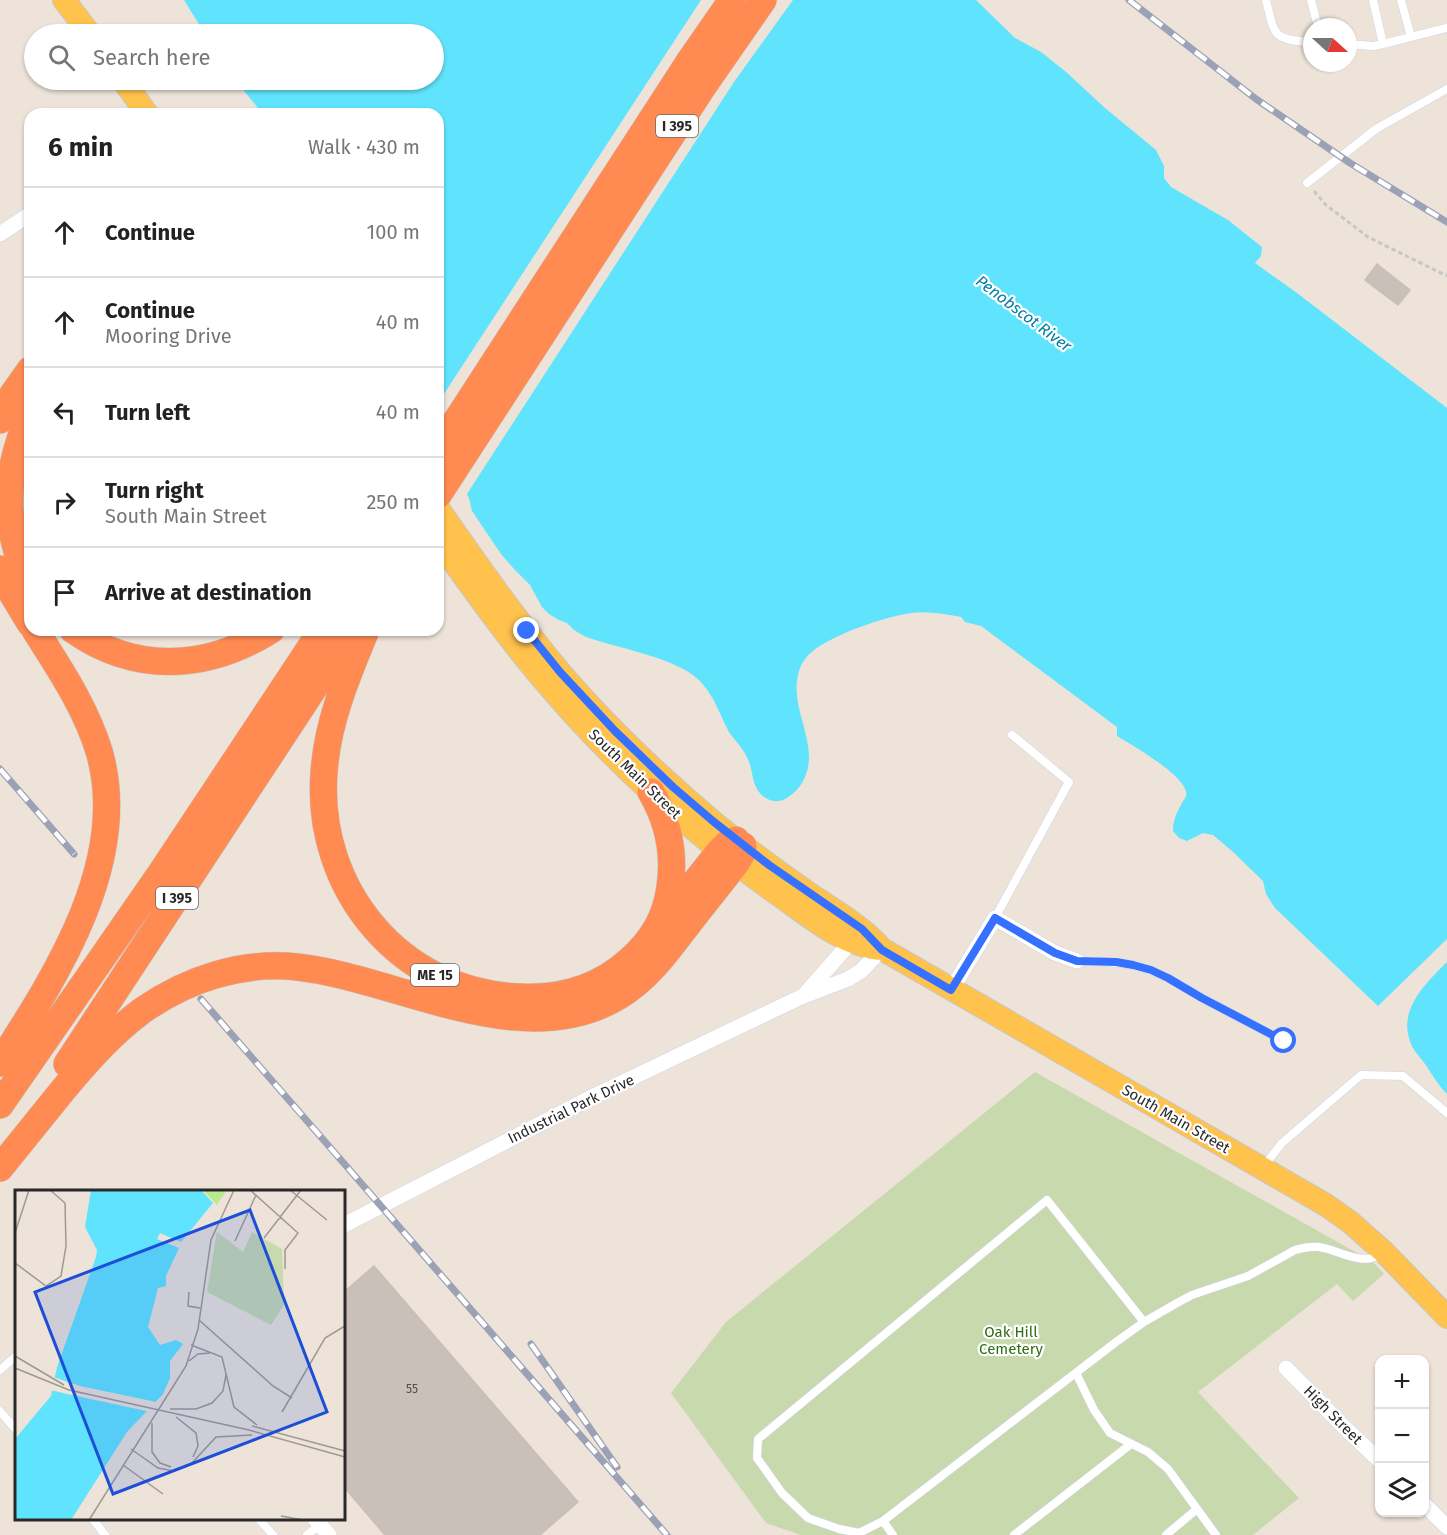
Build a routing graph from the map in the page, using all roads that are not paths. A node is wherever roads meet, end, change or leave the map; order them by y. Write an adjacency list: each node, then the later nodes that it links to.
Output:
1 (64, 0): 10 (main road)
2 (723, 0): 16 (highway)
3 (732, 0): 16 (highway, I 395)
4 (763, 0): 28 (highway, I 395)
5 (1266, 0): 13 (lane)
6 (1311, 0): 9 (lane)
7 (1373, 0): 14 (lane)
8 (1401, 0): 12 (lane)
9 (1316, 18)
10 (82, 24)
11 (1447, 28): 12 (lane)
12 (1411, 37): 14 (lane)
13 (1303, 42)
14 (1383, 44): 15 (lane)
15 (1357, 45)
16 (689, 62): 24 (highway, I 395)
17 (1447, 89): 20 (lane)
18 (130, 90): 19 (main road)
19 (143, 108)
20 (1307, 183)
21 (24, 218): 22 (street)
22 (0, 234)
23 (24, 378): 25 (highway)
24 (465, 408): 26 (highway); 27 (highway, I 395)
25 (21, 419): 32 (highway)
26 (444, 434)
27 (444, 440)
28 (444, 486)
29 (444, 516): 42 (main road, South Main Street)
30 (444, 548): 41 (main road, South Main Street / ME 15)
31 (0, 569): 33 (highway)
32 (24, 570)
33 (24, 613)
34 (38, 636): 51 (highway)
35 (82, 636): 36 (highway)
36 (260, 636)
37 (318, 636): 52 (highway, I 395)
38 (348, 636): 54 (highway, I 395)
39 (364, 636): 45 (highway, ME 15)
40 (1012, 735): 43 (lane)
41 (651, 792): 42 (main road, South Main Street); 45 (highway, ME 15)
42 (734, 850): 44 (main road, South Main Street); 45 (highway); 54 (highway)
43 (995, 918): 47 (street); 48 (street)
44 (856, 936): 46 (main road, South Main Street); 49 (street, Industrial Park Drive)
45 (651, 938)
46 (882, 950): 48 (main road, South Main Street); 49 (street, Industrial Park Drive)
47 (1077, 961): 50 (lane)
48 (951, 990): 55 (main road, South Main Street)
49 (801, 997): 56 (street, Industrial Park Drive)
50 (1284, 1041)
51 (0, 1062)
52 (0, 1105)
53 (1447, 1113): 55 (lane)
54 (0, 1166)
55 (1262, 1168): 57 (main road, South Main Street)
56 (345, 1224)
57 (1384, 1252): 58 (main road, South Main Street); 59 (lane)
58 (1447, 1317)
59 (1144, 1322): 63 (lane); 72 (lane)
60 (15, 1357): 62 (lane)
61 (1286, 1368): 67 (street, High Street)
62 (0, 1370)
63 (1077, 1373): 66 (lane); 72 (lane)
64 (0, 1411): 65 (lane)
65 (15, 1429)
66 (1131, 1444): 69 (lane); 79 (lane)
67 (1375, 1456)
68 (1429, 1508): 74 (street)
69 (1197, 1509): 80 (lane); 81 (lane)
70 (94, 1520): 75 (lane)
71 (260, 1520): 76 (lane)
72 (883, 1521): 78 (lane)
73 (321, 1526): 77 (lane)
74 (1447, 1527)
75 (105, 1535)
76 (273, 1535)
77 (308, 1535)
78 (893, 1535)
79 (1014, 1535)
80 (1166, 1535)
81 (1216, 1535)

